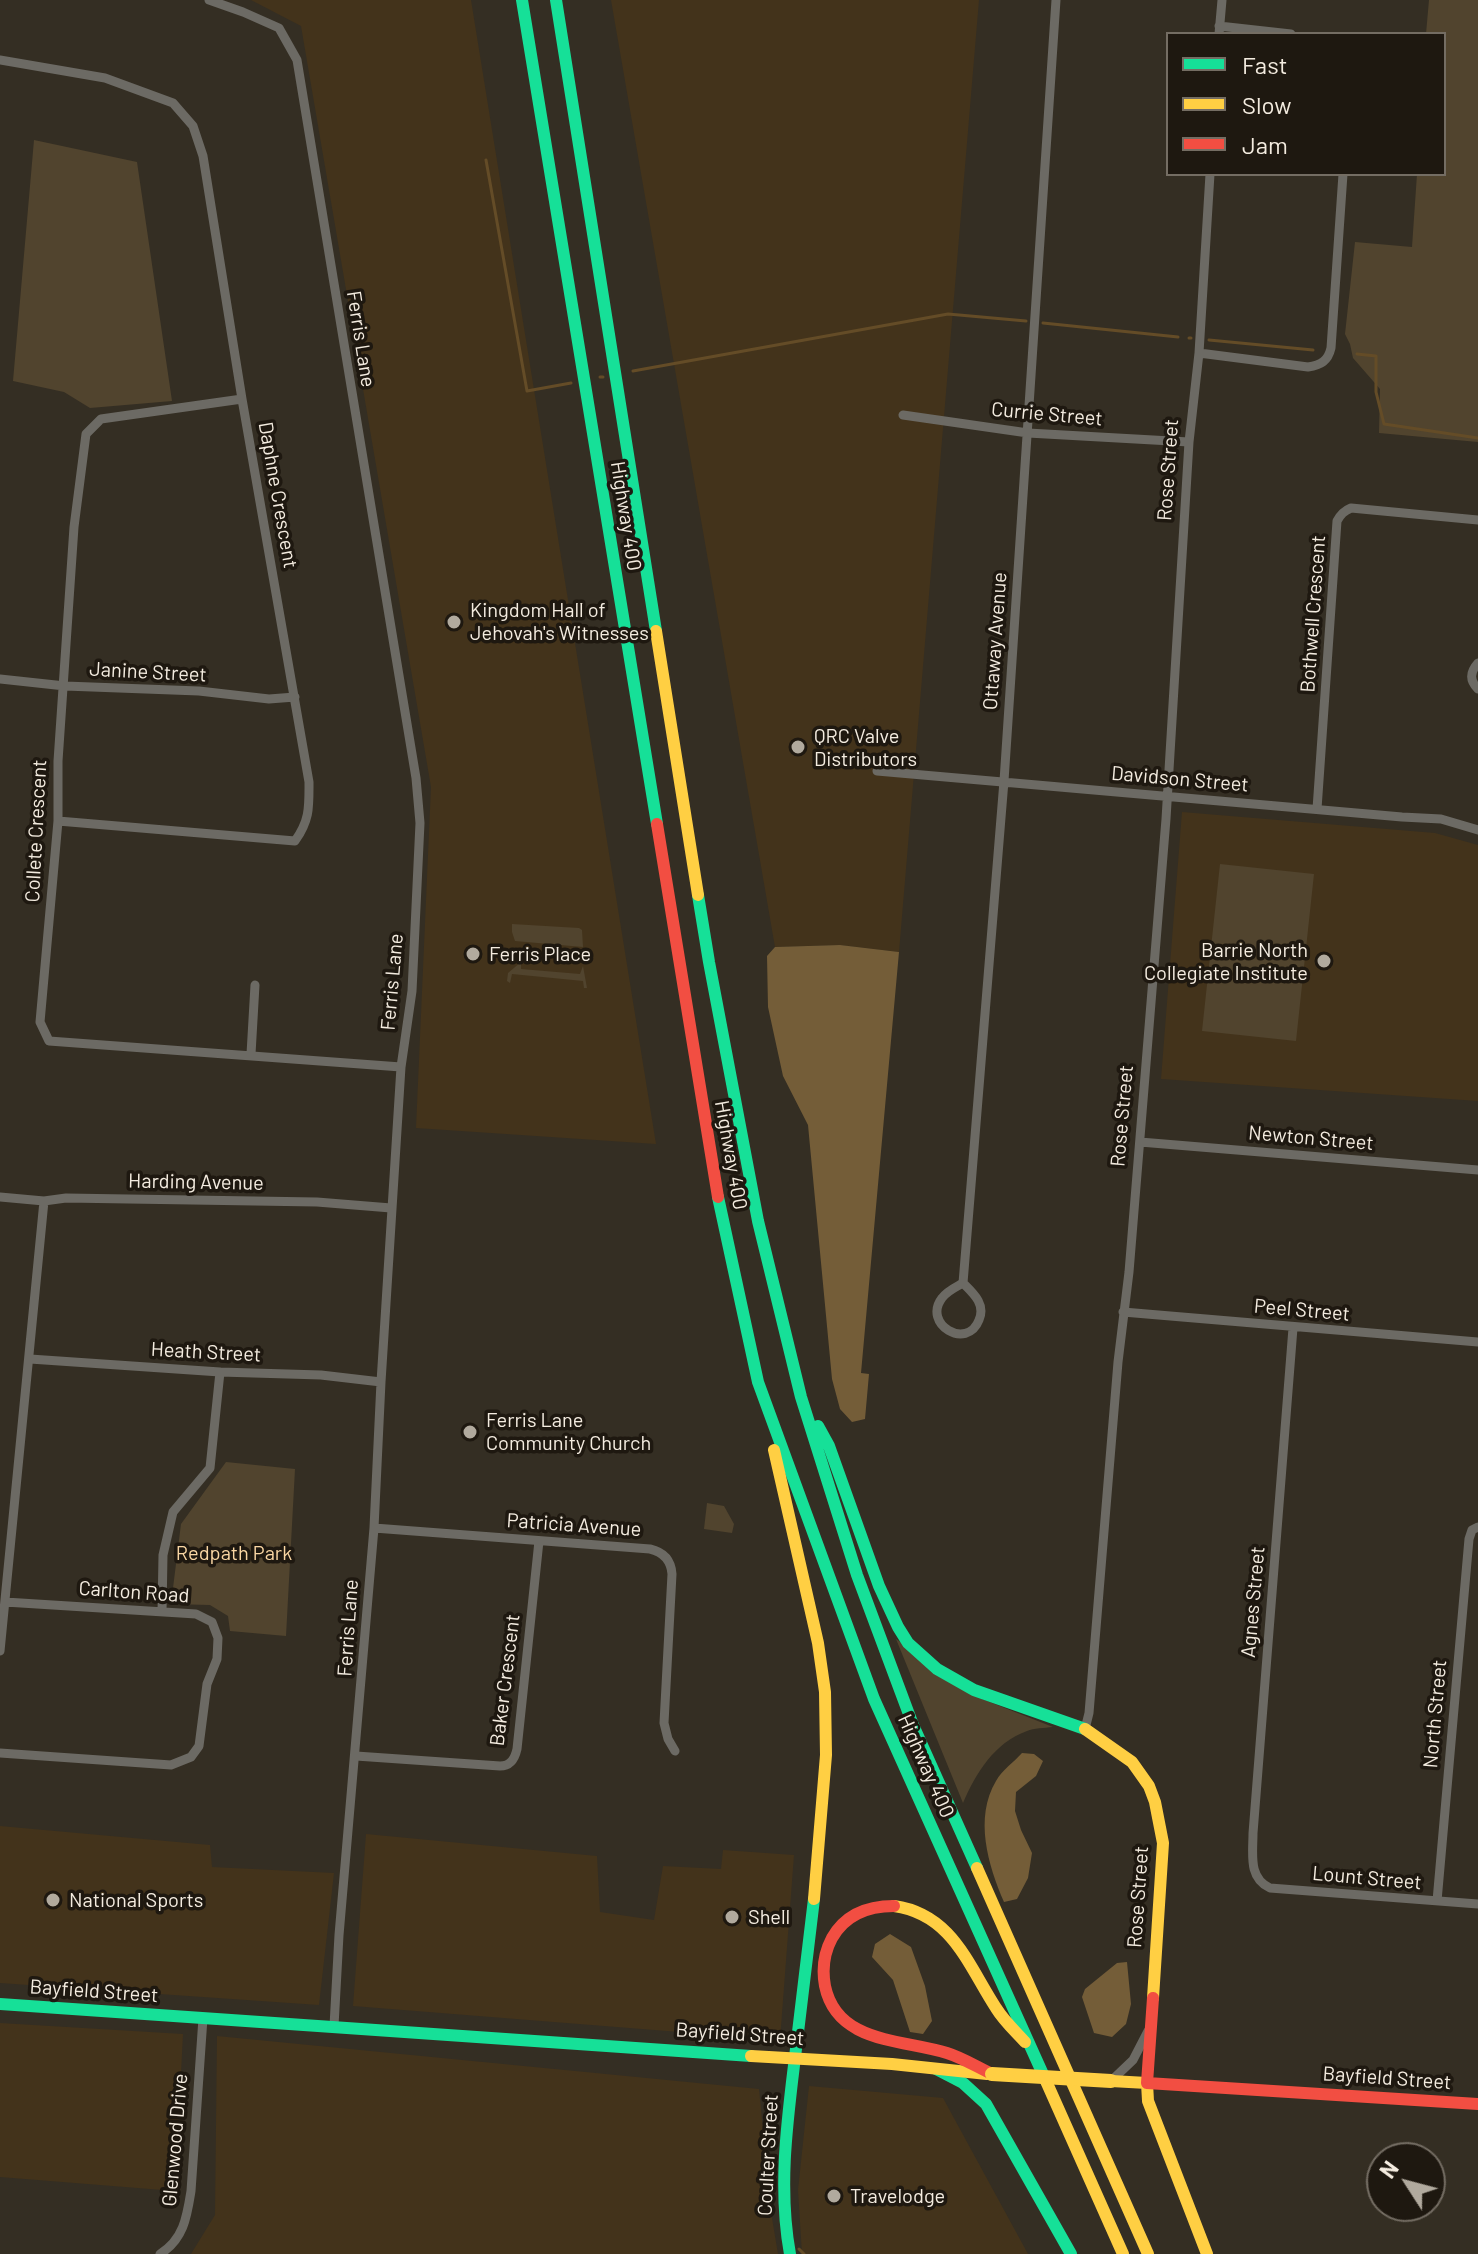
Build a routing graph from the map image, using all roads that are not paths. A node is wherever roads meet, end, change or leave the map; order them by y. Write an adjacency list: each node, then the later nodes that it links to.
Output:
1 (209, 0): 30 (street, Ferris Lane)
2 (522, 0): 43 (main road, Highway 400)
3 (556, 0): 44 (main road, Highway 400)
4 (1056, 0): 14 (street, Ottaway Avenue)
5 (1222, 0): 6 (street)
6 (1219, 30): 7 (street)
7 (1255, 32)
8 (0, 60): 12 (street, Daphne Crescent)
9 (1210, 176): 11 (street, Rose Street)
10 (1343, 176): 11 (street)
11 (1199, 353): 15 (street, Rose Street)
12 (242, 399): 19 (street, Collete Crescent); 21 (street, Daphne Crescent)
13 (903, 415): 14 (street, Currie Street)
14 (1028, 433): 15 (street, Currie Street); 23 (street, Ottaway Avenue)
15 (1189, 442): 24 (street, Rose Street)
16 (1478, 520): 25 (street, Bothwell Crescent)
17 (1478, 663): 20 (street)
18 (0, 679): 19 (street, Janine Street)
19 (65, 686): 21 (street, Janine Street); 26 (street, Collete Crescent)
20 (1478, 689)
21 (295, 697): 26 (street, Daphne Crescent)
22 (877, 771): 23 (street, Davidson Street)
23 (1004, 781): 24 (street, Davidson Street); 36 (street, Ottaway Avenue)
24 (1167, 797): 25 (street, Davidson Street); 31 (street, Rose Street)
25 (1317, 809): 27 (street, Davidson Street)
26 (58, 821): 29 (street, Collete Crescent)
27 (1478, 830)
28 (255, 985): 29 (street)
29 (251, 1054): 30 (street, Collete Crescent)
30 (401, 1067): 35 (street, Ferris Lane)
31 (1140, 1142): 32 (street, Newton Street); 37 (street, Rose Street)
32 (1478, 1170)
33 (0, 1197): 34 (street, Harding Avenue)
34 (44, 1201): 35 (street, Harding Avenue); 40 (street)
35 (391, 1208): 42 (street, Ferris Lane)
36 (963, 1283): 36 (street)
37 (1123, 1312): 38 (street, Peel Street); 51 (street, Rose Street)
38 (1293, 1328): 39 (street, Peel Street); 55 (street, Agnes Street)
39 (1478, 1342)
40 (30, 1359): 41 (street, Heath Street); 48 (street)
41 (220, 1372): 42 (street, Heath Street); 49 (street)
42 (381, 1382): 45 (street, Ferris Lane)
43 (758, 1382): 62 (main road, Highway 400); 63 (main road, Coulter Street)
44 (801, 1397): 51 (main road); 73 (main road, Highway 400)
45 (374, 1528): 47 (street, Patricia Avenue); 54 (street, Ferris Lane)
46 (1475, 1529): 56 (street, North Street)
47 (539, 1541): 52 (street, Patricia Avenue); 54 (street, Baker Crescent)
48 (5, 1602): 49 (street, Carlton Road); 50 (street)
49 (162, 1612): 53 (street, Carlton Road)
50 (0, 1651)
51 (1085, 1729): 61 (main road, Rose Street)
52 (675, 1751)
53 (0, 1753)
54 (356, 1756): 60 (street, Ferris Lane)
55 (1256, 1879): 56 (street, Lount Street)
56 (1437, 1901): 57 (street, Lount Street)
57 (1478, 1904)
58 (0, 2004): 59 (main road, Bayfield Street)
59 (203, 2018): 60 (main road, Bayfield Street); 69 (street, Glenwood Drive)
60 (334, 2026): 63 (main road, Bayfield Street)
61 (1149, 2028): 66 (street, Rose Street); 67 (main road, Rose Street)
62 (1032, 2048): 65 (main road); 72 (main road, Highway 400)
63 (795, 2057): 64 (main road, Bayfield Street); 70 (main road, Coulter Street)
64 (936, 2069): 65 (main road, Bayfield Street); 71 (main road)
65 (992, 2074): 66 (main road, Bayfield Street, bridge)
66 (1111, 2081): 67 (main road, Bayfield Street)
67 (1147, 2083): 68 (main road, Bayfield Street); 74 (main road, Rose Street)
68 (1478, 2104)
69 (160, 2254)
70 (790, 2254)
71 (1071, 2254)
72 (1123, 2254)
73 (1148, 2254)
74 (1207, 2254)

